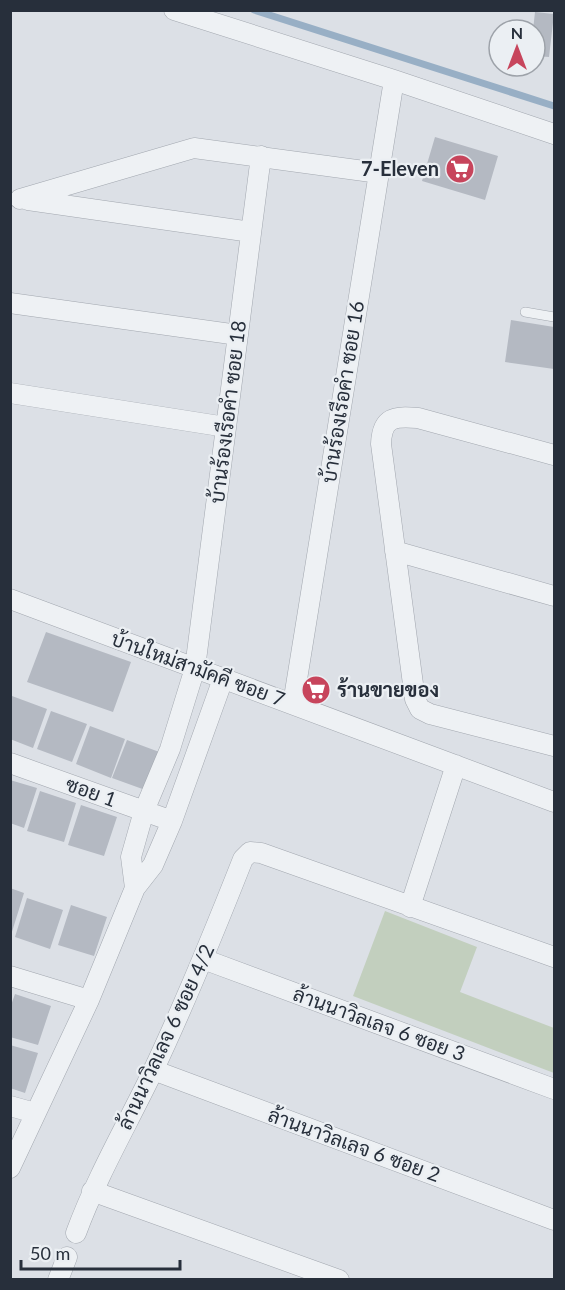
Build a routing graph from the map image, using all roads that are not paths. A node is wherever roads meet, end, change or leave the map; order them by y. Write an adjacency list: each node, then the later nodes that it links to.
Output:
1 (174, 10): 2 (street)
2 (394, 80): 3 (street); 5 (street, บ้านร้องเรือคำ ซอย 16)
3 (555, 135)
4 (261, 156): 5 (street); 6 (street); 7 (street, บ้านร้องเรือคำ ซอย 18)
5 (379, 173): 20 (street, บ้านร้องเรือคำ ซอย 16)
6 (15, 198): 7 (street)
7 (251, 232): 11 (street, บ้านร้องเรือคำ ซอย 18)
8 (10, 303): 11 (street)
9 (525, 312): 10 (lane)
10 (555, 317)
11 (238, 335): 13 (street, บ้านร้องเรือคำ ซอย 18)
12 (10, 393): 13 (street)
13 (226, 427): 18 (street, บ้านร้องเรือคำ ซอย 18)
14 (555, 455): 15 (street)
15 (395, 551): 16 (street); 21 (street)
16 (555, 596)
17 (10, 599): 18 (street, บ้านใหม่สามัคคี ซอย 7)
18 (195, 668): 19 (street, บ้านใหม่สามัคคี ซอย 7); 25 (street, บ้านร้องเรือคำ ซอย 18)
19 (223, 679): 20 (street, บ้านใหม่สามัคคี ซอย 7); 26 (street)
20 (292, 704): 23 (street, บ้านใหม่สามัคคี ซอย 7)
21 (555, 746)
22 (10, 763): 25 (street, ซอย 1)
23 (456, 765): 24 (street, บ้านใหม่สามัคคี ซอย 7); 28 (street)
24 (555, 802)
25 (144, 811): 26 (street, ซอย 1); 27 (street, บ้านร้องเรือคำ ซอย 18)
26 (172, 821): 27 (street)
27 (135, 888): 32 (street)
28 (410, 907): 29 (street); 30 (street, ล้านนาวิลเลจ 6 ซอย 4/2)
29 (555, 957)
30 (203, 959): 33 (street, ล้านนาวิลเลจ 6 ซอย 4/2); 34 (street, ล้านนาวิลเลจ 6 ซอย 3)
31 (10, 976): 32 (street)
32 (89, 1000): 36 (street)
33 (153, 1070): 38 (street, ล้านนาวิลเลจ 6 ซอย 4/2); 39 (street, ล้านนาวิลเลจ 6 ซอย 2)
34 (555, 1089)
35 (10, 1106): 36 (street)
36 (35, 1113): 37 (street)
37 (10, 1168)
38 (92, 1191): 40 (street, ล้านนาวิลเลจ 6 ซอย 4/2); 43 (street)
39 (555, 1220)
40 (76, 1233)
41 (67, 1257): 42 (street)
42 (58, 1280)
43 (339, 1280)

